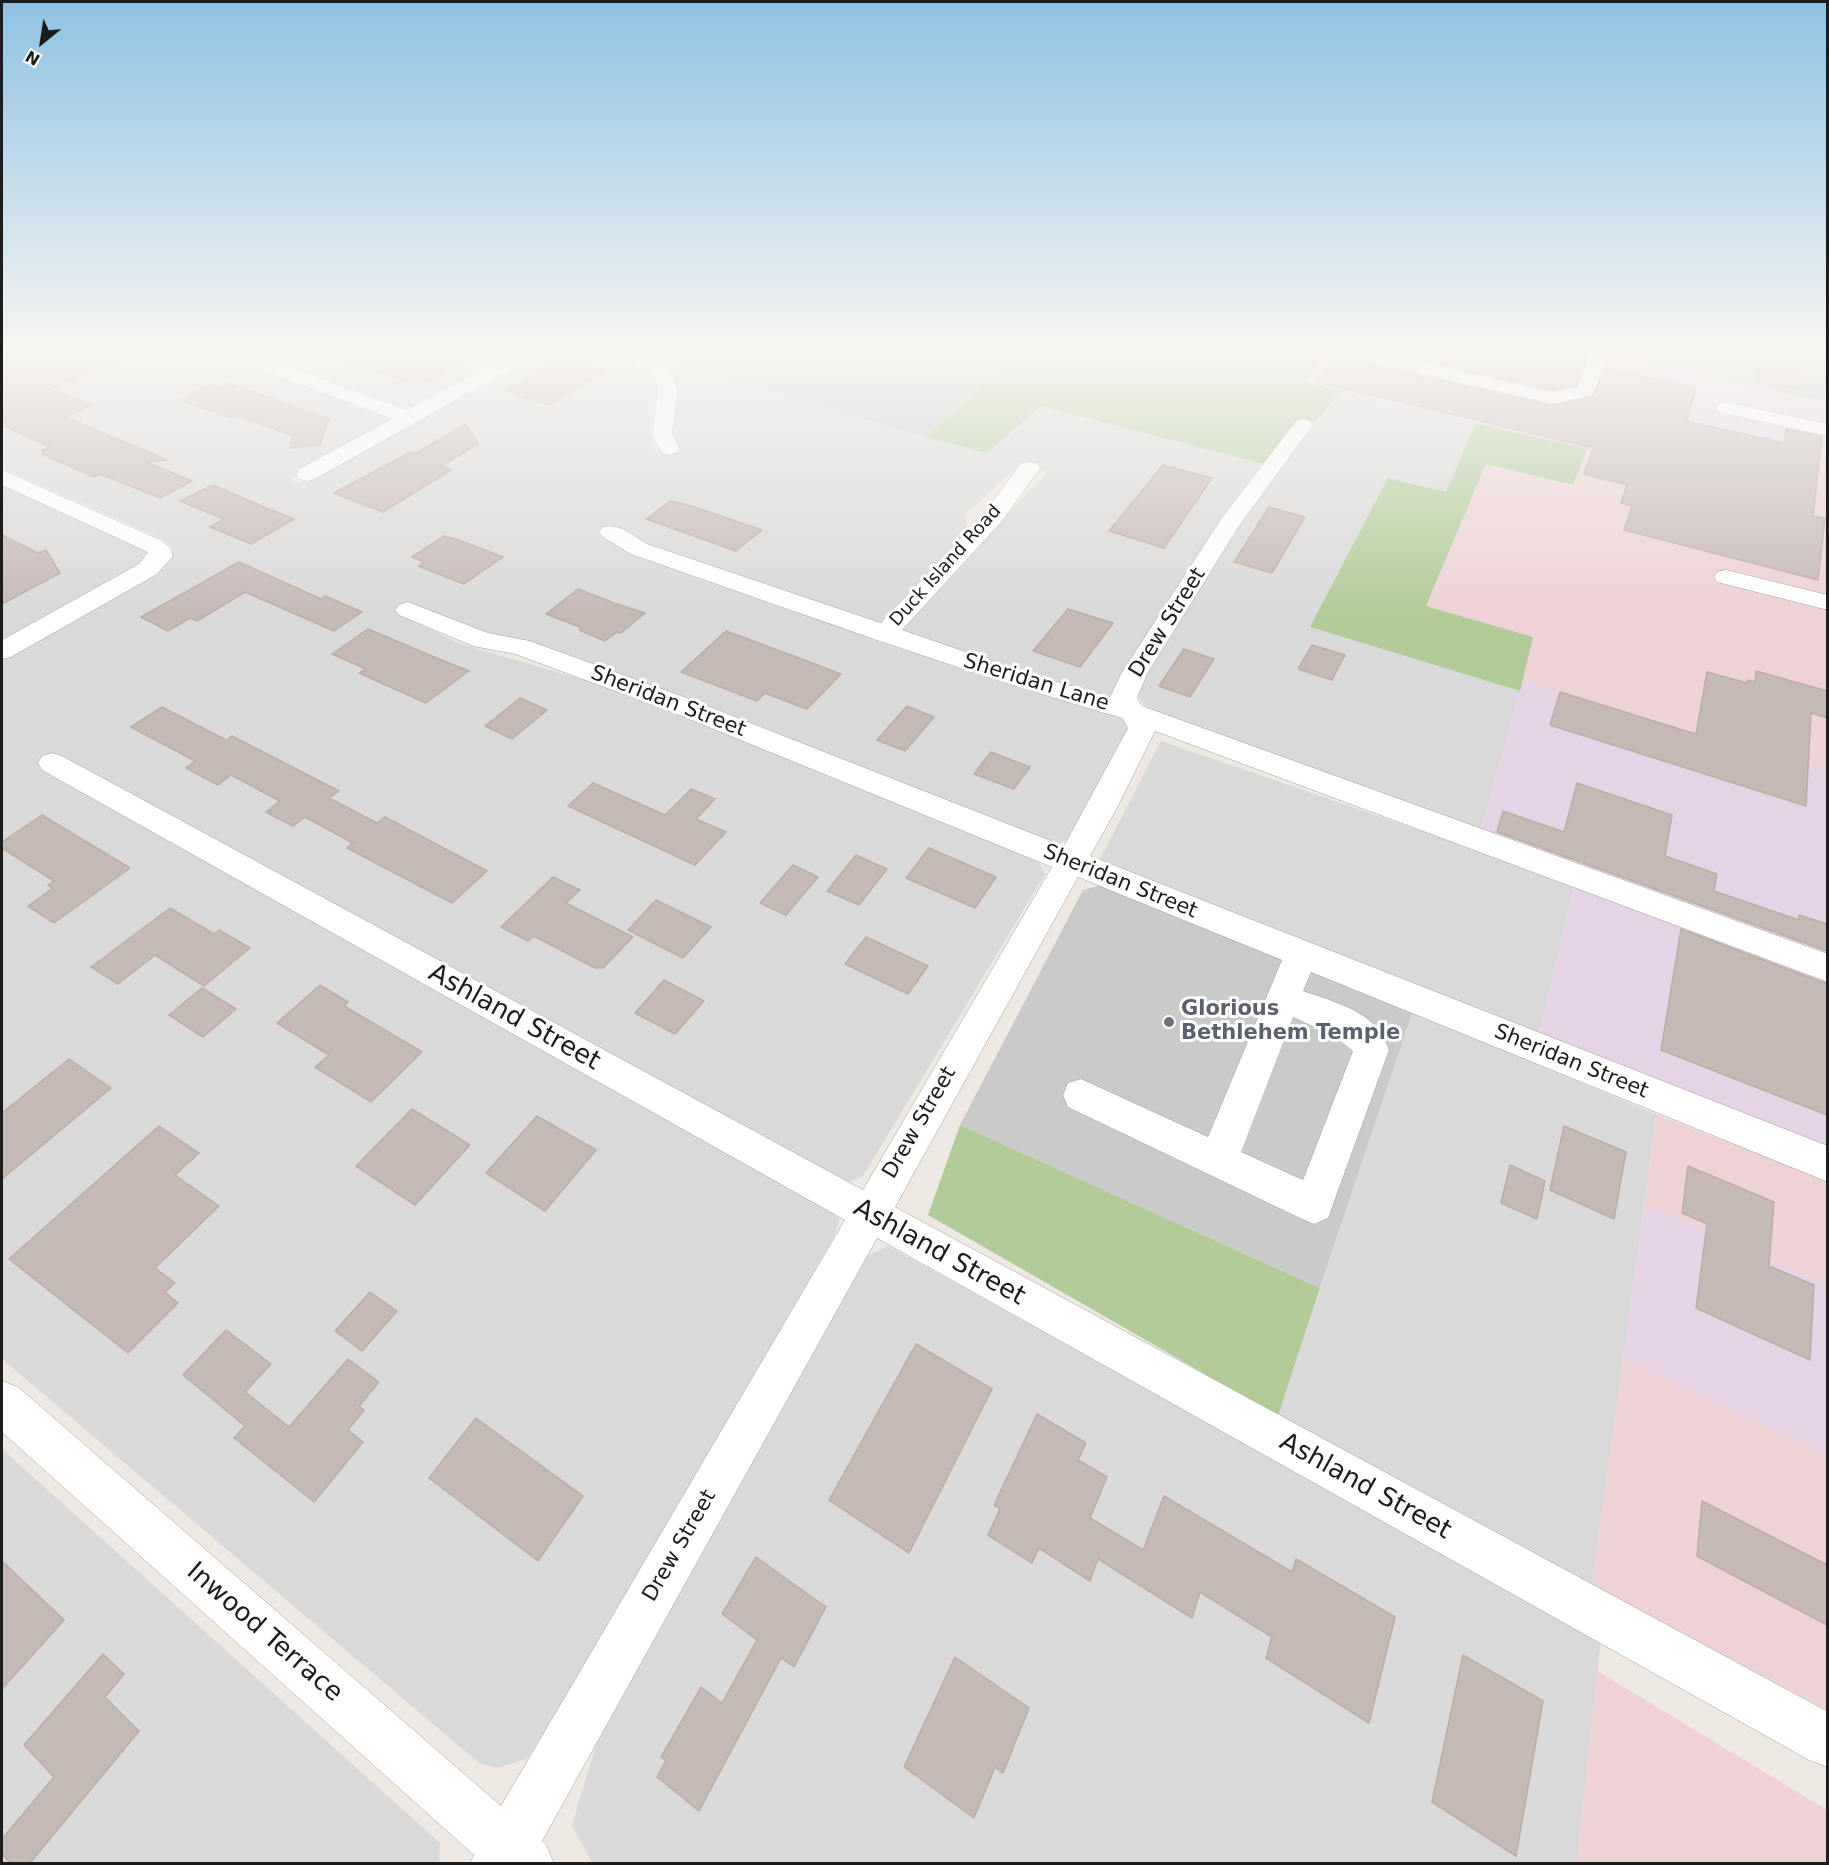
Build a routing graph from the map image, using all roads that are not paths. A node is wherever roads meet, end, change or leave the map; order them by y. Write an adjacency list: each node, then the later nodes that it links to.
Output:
1 (371, 439): 6 (street)
2 (664, 439): 4 (street)
3 (1293, 439): 14 (street, Drew Street)
4 (669, 449)
5 (1029, 468): 12 (street, Duck Island Road)
6 (307, 474)
7 (2, 477): 13 (street)
8 (611, 532): 12 (street, Sheridan Lane)
9 (1726, 577): 10 (street)
10 (1827, 603)
11 (408, 610): 16 (street, Sheridan Street)
12 (884, 634): 14 (street, Sheridan Lane)
13 (2, 651)
14 (1132, 712): 16 (street, Drew Street); 18 (street, Sheridan Lane)
15 (52, 763): 23 (street, Ashland Street)
16 (1070, 862): 17 (street, Sheridan Street); 23 (street, Drew Street)
17 (1301, 954): 19 (street); 22 (street, Sheridan Street)
18 (1827, 968)
19 (1284, 999): 21 (street); 21 (street)
20 (1081, 1095): 21 (street)
21 (1218, 1160)
22 (1827, 1164)
23 (868, 1214): 25 (street, Ashland Street); 26 (street, Drew Street)
24 (2, 1403): 26 (street, Inwood Terrace)
25 (1827, 1741)
26 (511, 1858)

